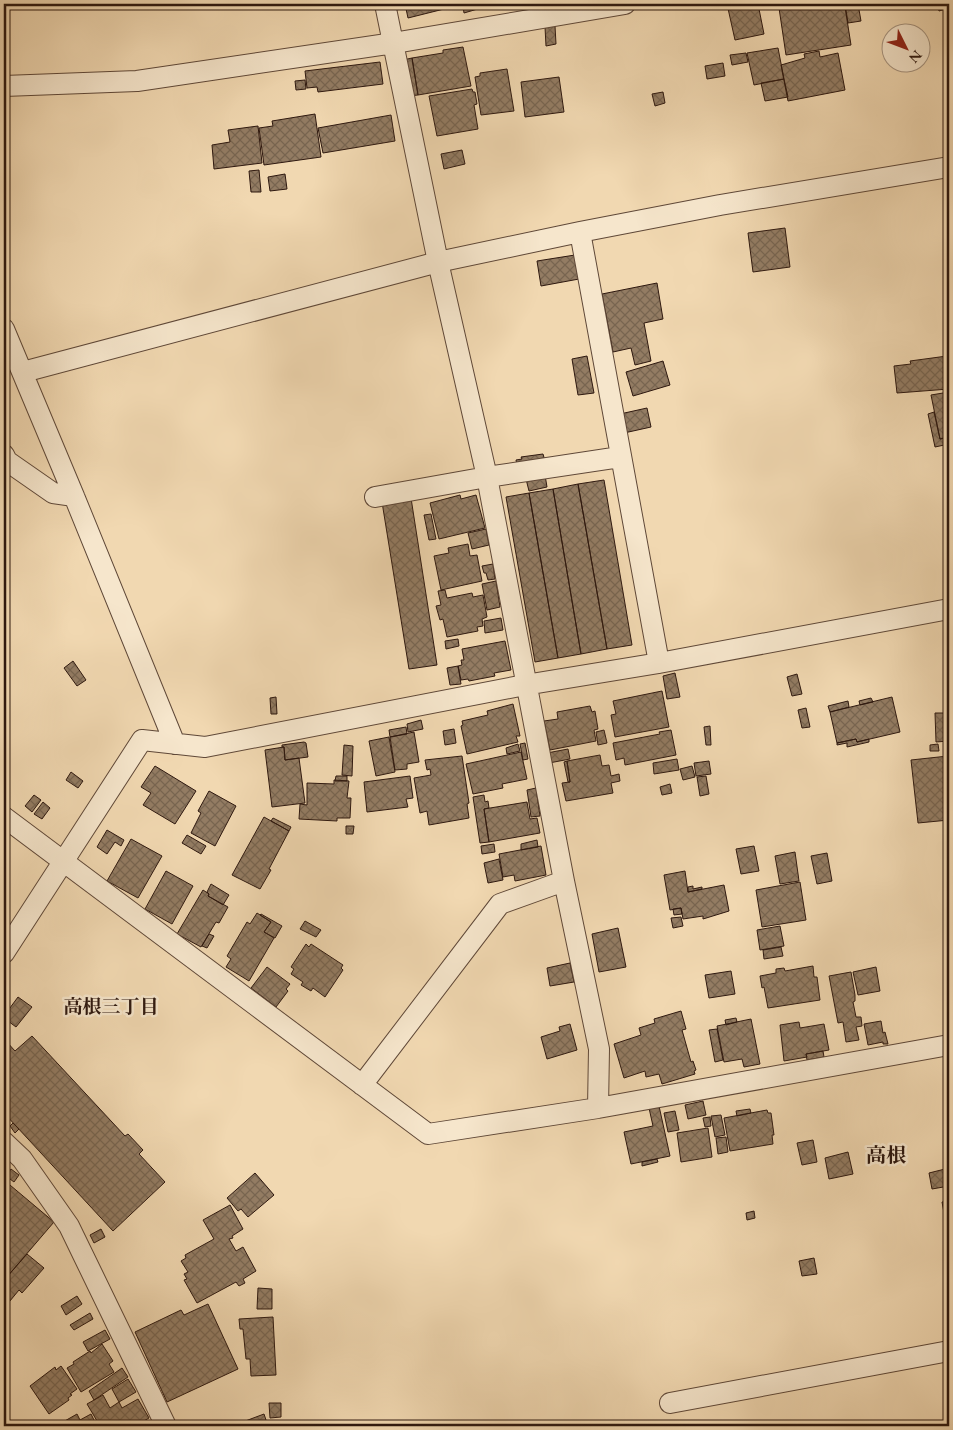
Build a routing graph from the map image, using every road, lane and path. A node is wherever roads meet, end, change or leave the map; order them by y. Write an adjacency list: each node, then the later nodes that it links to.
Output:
1 (385, 4): 3 (street)
2 (625, 4): 3 (street)
3 (394, 43): 4 (street); 7 (street)
4 (4, 86)
5 (949, 167): 6 (street)
6 (580, 232): 7 (street); 11 (street)
7 (438, 262): 9 (street); 12 (street)
8 (4, 329): 9 (street)
9 (23, 372): 13 (street)
10 (4, 456): 13 (street)
11 (620, 457): 12 (street); 16 (street)
12 (487, 477): 14 (street); 17 (street)
13 (74, 496): 18 (street)
14 (375, 496)
15 (949, 609): 16 (street)
16 (659, 663): 17 (street)
17 (526, 685): 18 (street); 21 (street)
18 (175, 744): 20 (street)
19 (4, 817): 20 (street)
20 (62, 861): 22 (street); 24 (street)
21 (564, 881): 24 (street); 25 (street)
22 (4, 953)
23 (949, 1045): 25 (street)
24 (362, 1085): 25 (street)
25 (598, 1108)
26 (4, 1142): 29 (street)
27 (949, 1351): 28 (street)
28 (670, 1404)
29 (166, 1426)

